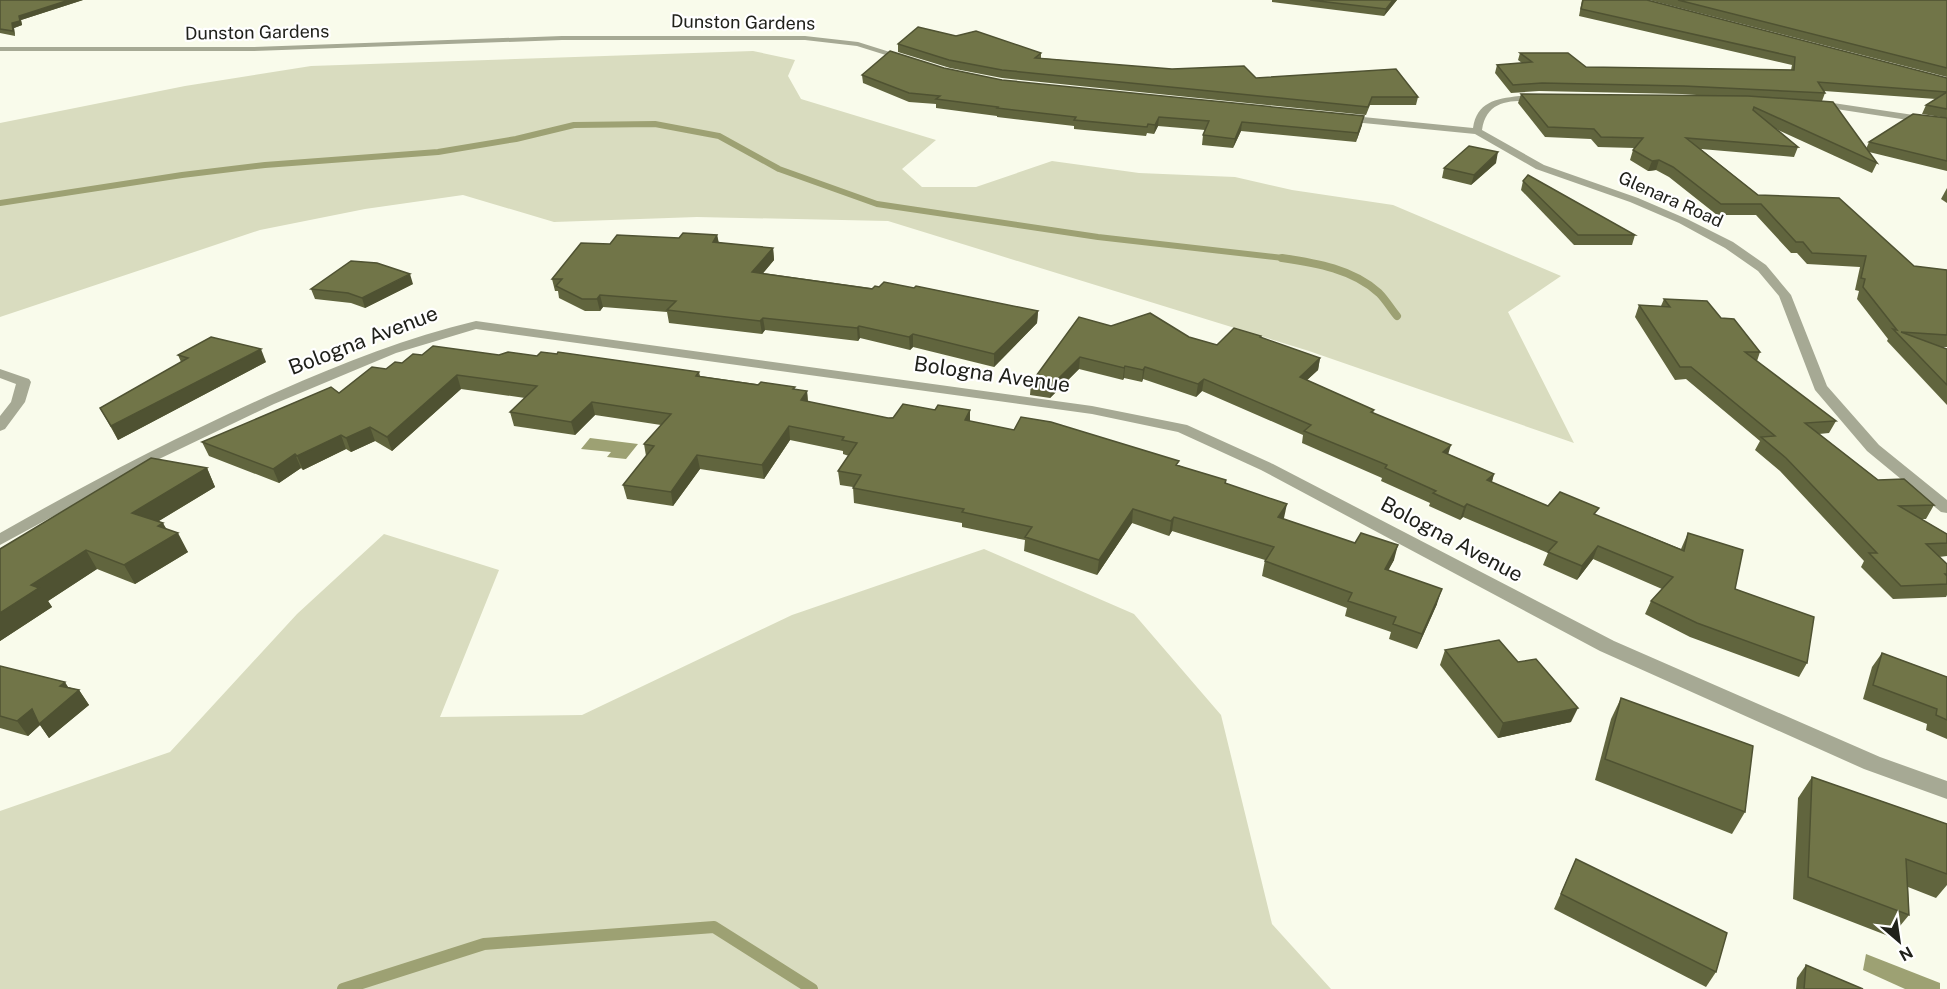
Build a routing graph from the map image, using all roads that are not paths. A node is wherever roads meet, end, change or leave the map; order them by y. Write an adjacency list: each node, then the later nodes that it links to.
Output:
1 (0, 40): 3 (street)
2 (0, 49): 3 (street, Dunston Gardens)
3 (19, 50): 4 (street, Dunston Gardens)
4 (913, 60)
5 (1551, 98): 9 (street)
6 (1799, 102): 8 (street)
7 (1336, 117): 9 (street)
8 (1947, 123)
9 (1477, 131): 12 (street, Glenara Road)
10 (0, 373): 11 (street)
11 (0, 426)
12 (1947, 508)
13 (0, 540): 14 (street, Bologna Avenue)
14 (1947, 790)

